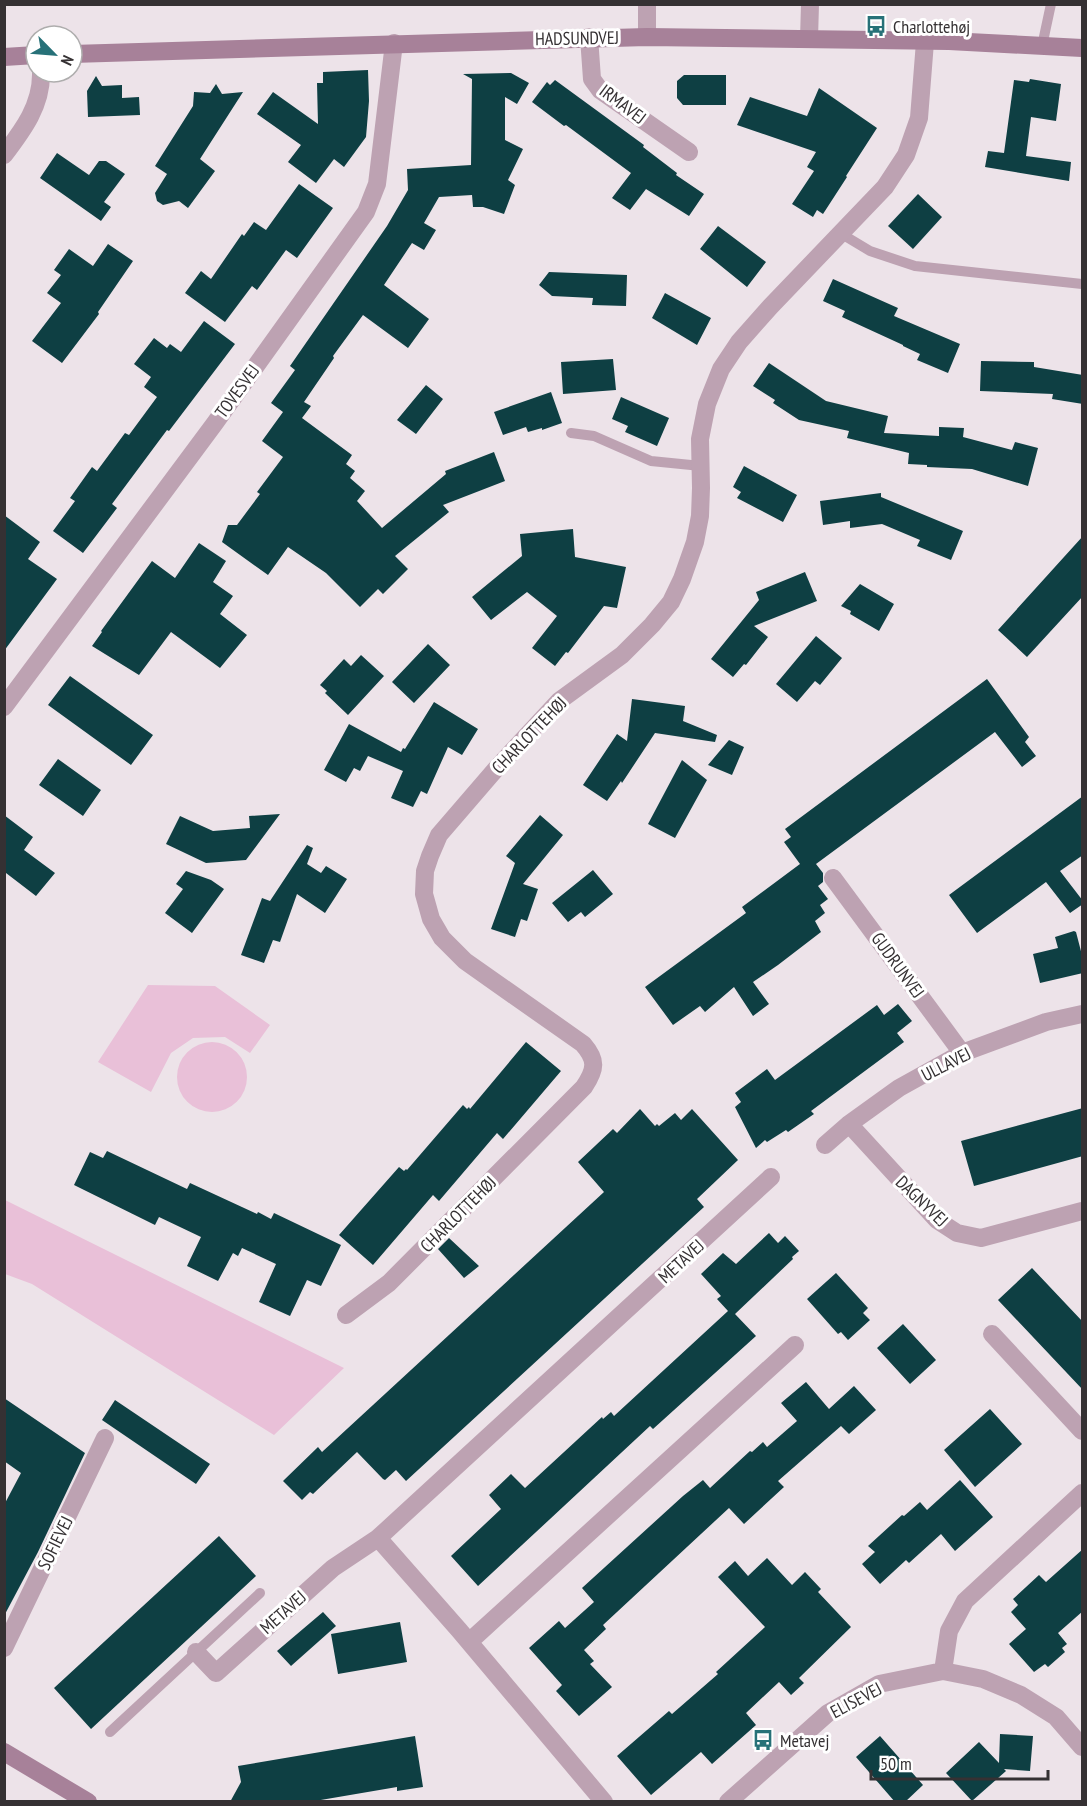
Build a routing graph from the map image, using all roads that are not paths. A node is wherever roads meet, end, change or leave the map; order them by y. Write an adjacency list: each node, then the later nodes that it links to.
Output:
1 (647, 4): 4 (street)
2 (810, 4): 6 (street)
3 (1051, 4): 9 (lane)
4 (647, 36): 5 (street, HADSUNDVEJ); 6 (street, HADSUNDVEJ)
5 (589, 37): 8 (street, HADSUNDVEJ); 15 (street, IRMAVEJ)
6 (809, 39): 7 (street, HADSUNDVEJ)
7 (925, 42): 9 (street, HADSUNDVEJ); 17 (street, CHARLOTTEHØJ)
8 (394, 43): 11 (street, HADSUNDVEJ); 21 (street, TOVESVEJ)
9 (1042, 46): 10 (street, HADSUNDVEJ)
10 (1083, 48)
11 (84, 54)
12 (24, 56): 13 (street)
13 (4, 57)
14 (40, 84): 16 (street)
15 (689, 153)
16 (4, 155)
17 (840, 233): 18 (lane); 20 (street, CHARLOTTEHØJ)
18 (1083, 284)
19 (571, 433): 20 (lane)
20 (701, 466): 29 (street, CHARLOTTEHØJ)
21 (4, 707)
22 (833, 878): 24 (street, GUDRUNVEJ)
23 (1083, 1014): 24 (street, ULLAVEJ)
24 (962, 1053): 25 (street, ULLAVEJ)
25 (849, 1124): 26 (street, ULLAVEJ); 28 (street, DAGNYVEJ)
26 (825, 1145)
27 (771, 1177): 35 (street, METAVEJ)
28 (1083, 1211)
29 (346, 1315)
30 (992, 1334): 32 (street)
31 (795, 1345): 37 (street)
32 (1083, 1431)
33 (105, 1437): 38 (street, SOFIEVEJ)
34 (1083, 1493): 40 (street)
35 (378, 1538): 37 (street); 39 (street, METAVEJ)
36 (260, 1593): 39 (lane)
37 (469, 1642): 45 (street)
38 (4, 1648)
39 (196, 1652): 41 (lane)
40 (943, 1671): 42 (street, ELISEVEJ); 46 (street, ELISEVEJ)
41 (110, 1732)
42 (1083, 1747)
43 (6, 1756): 44 (street)
44 (88, 1802)
45 (604, 1802)
46 (728, 1802)

